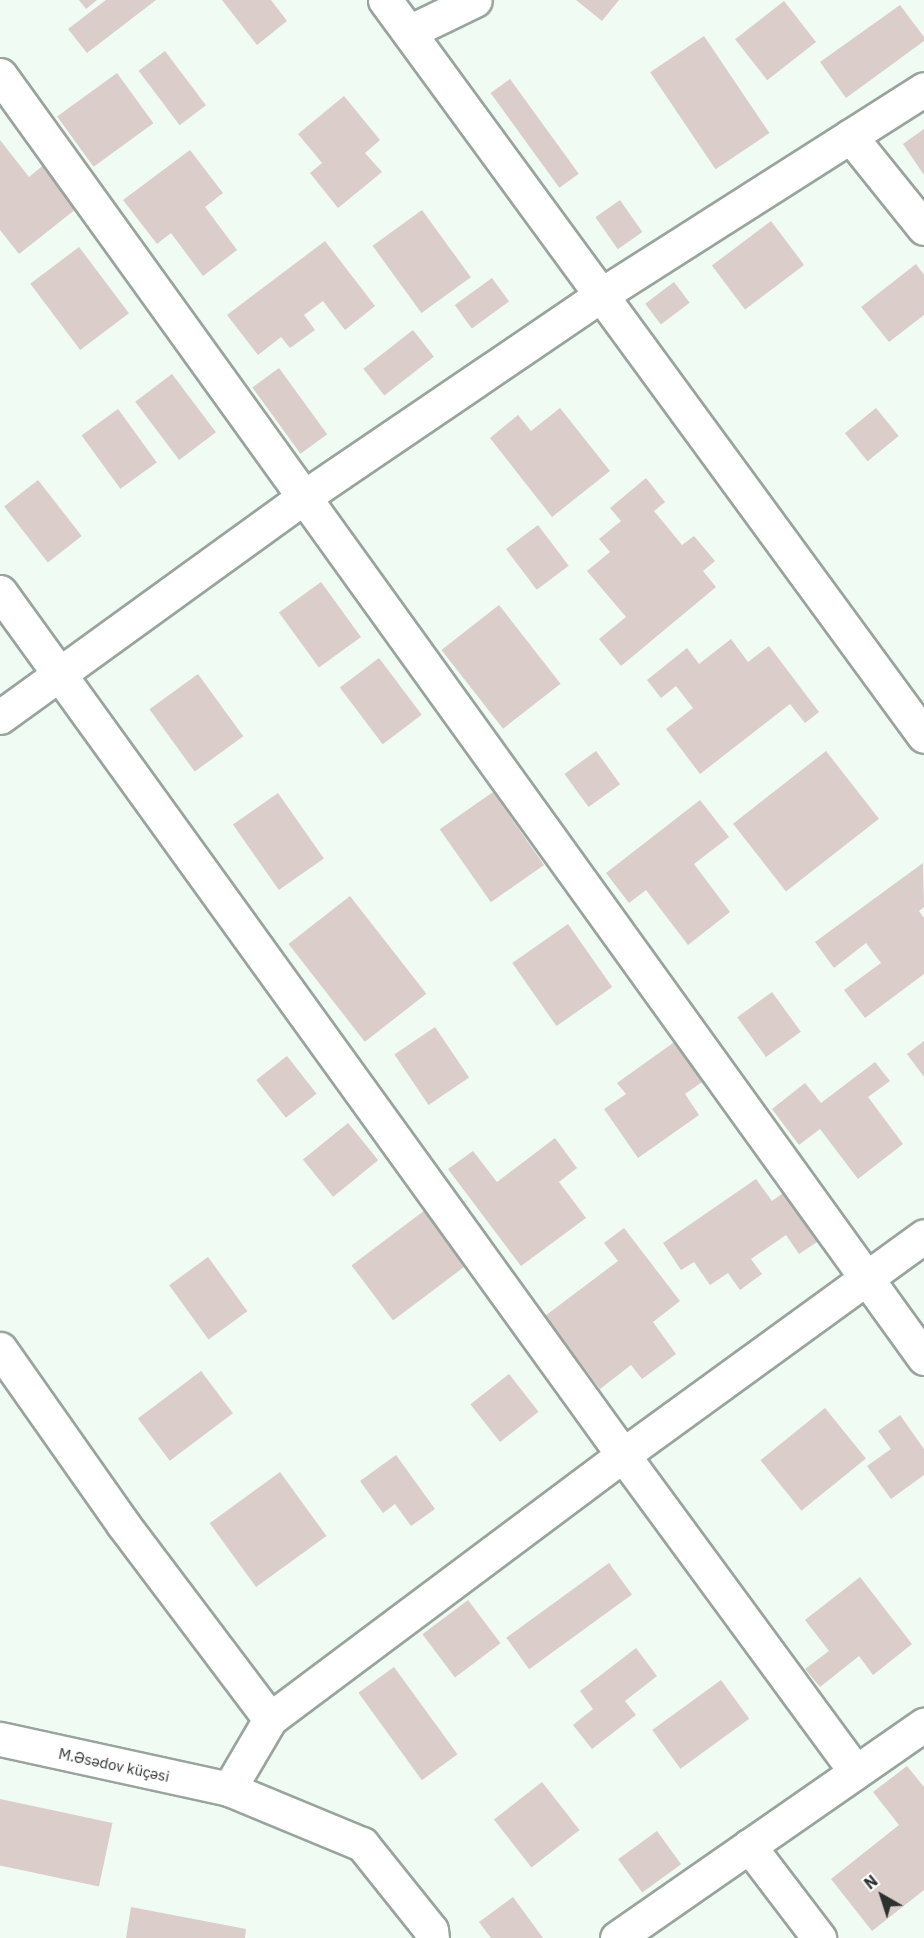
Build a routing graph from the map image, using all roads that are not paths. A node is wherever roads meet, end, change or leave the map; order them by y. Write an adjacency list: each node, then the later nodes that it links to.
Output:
1 (385, 0): 3 (street)
2 (475, 0): 3 (street)
3 (409, 32): 8 (street)
4 (0, 75): 9 (street)
5 (924, 89): 6 (street)
6 (850, 136): 7 (street); 8 (street)
7 (924, 228)
8 (601, 295): 9 (street); 13 (street)
9 (304, 496): 11 (street); 15 (street)
10 (0, 592): 11 (street)
11 (60, 674): 12 (street); 18 (street)
12 (0, 717)
13 (924, 736)
14 (924, 1236): 15 (street)
15 (868, 1278): 17 (street); 18 (street)
16 (0, 1349): 19 (street)
17 (924, 1358)
18 (623, 1455): 19 (street); 22 (street)
19 (270, 1719): 23 (street)
20 (924, 1725): 22 (street)
21 (0, 1739): 23 (street, M.Əsədov küçəsi)
22 (856, 1773): 24 (street)
23 (229, 1789): 25 (street, M.Əsədov küçəsi)
24 (749, 1846): 26 (street); 27 (street)
25 (432, 1938)
26 (617, 1938)
27 (819, 1938)

